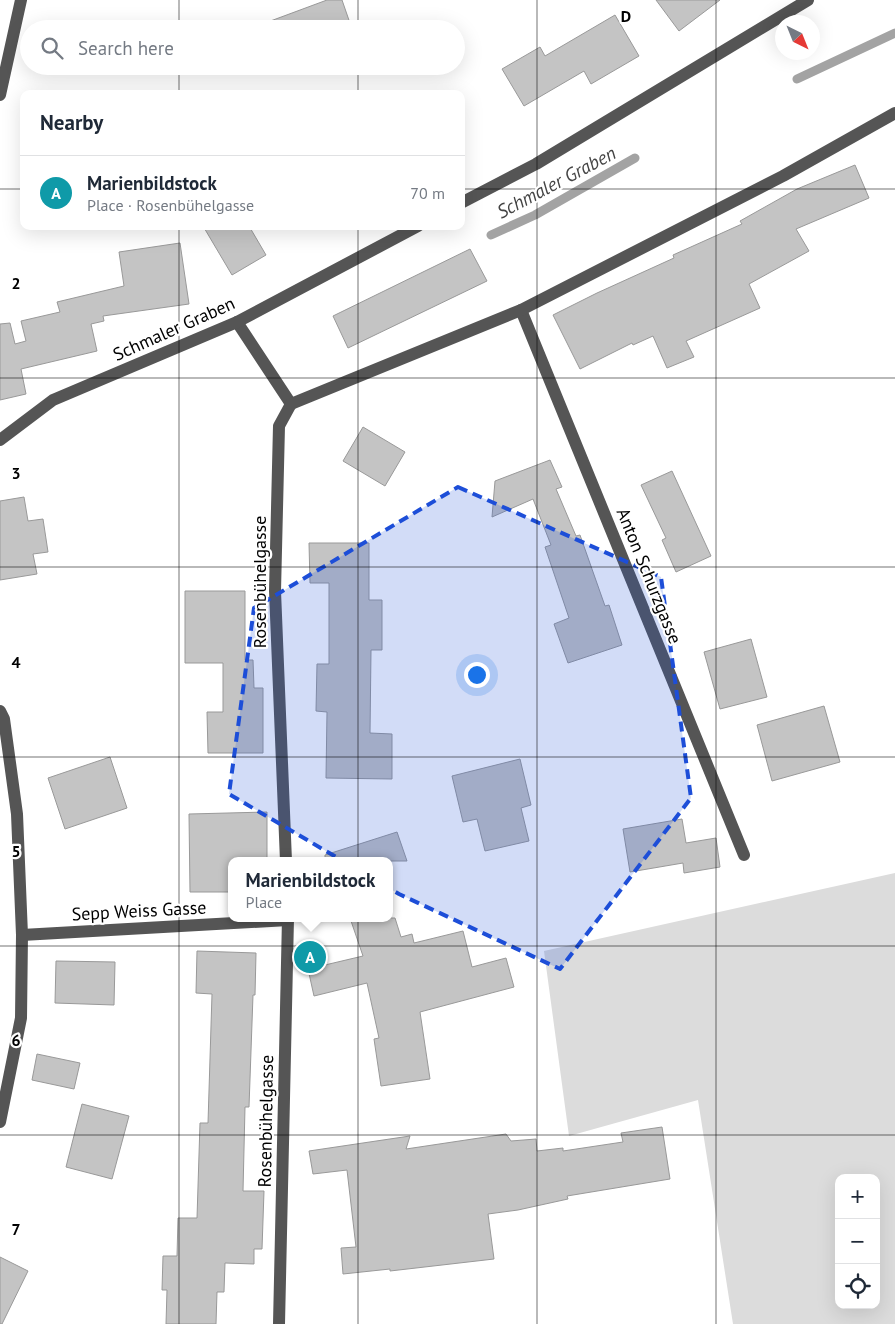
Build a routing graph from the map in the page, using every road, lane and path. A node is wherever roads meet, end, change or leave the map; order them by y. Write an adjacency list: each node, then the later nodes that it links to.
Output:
1 (21, 0): 3 (street)
2 (808, 0): 5 (street)
3 (0, 95)
4 (895, 113): 7 (street)
5 (465, 201)
6 (410, 230): 8 (street, Schmaler Graben)
7 (521, 310): 9 (street); 12 (street, Anton Schurzgasse)
8 (237, 322): 9 (street); 10 (street, Schmaler Graben)
9 (291, 404): 13 (street, Rosenbühelgasse)
10 (0, 440)
11 (0, 711): 16 (street)
12 (744, 855)
13 (286, 857)
14 (238, 922): 16 (street, Sepp Weiss Gasse)
15 (288, 922): 18 (street, Rosenbühelgasse)
16 (22, 935): 17 (street)
17 (0, 1122)
18 (278, 1324)

